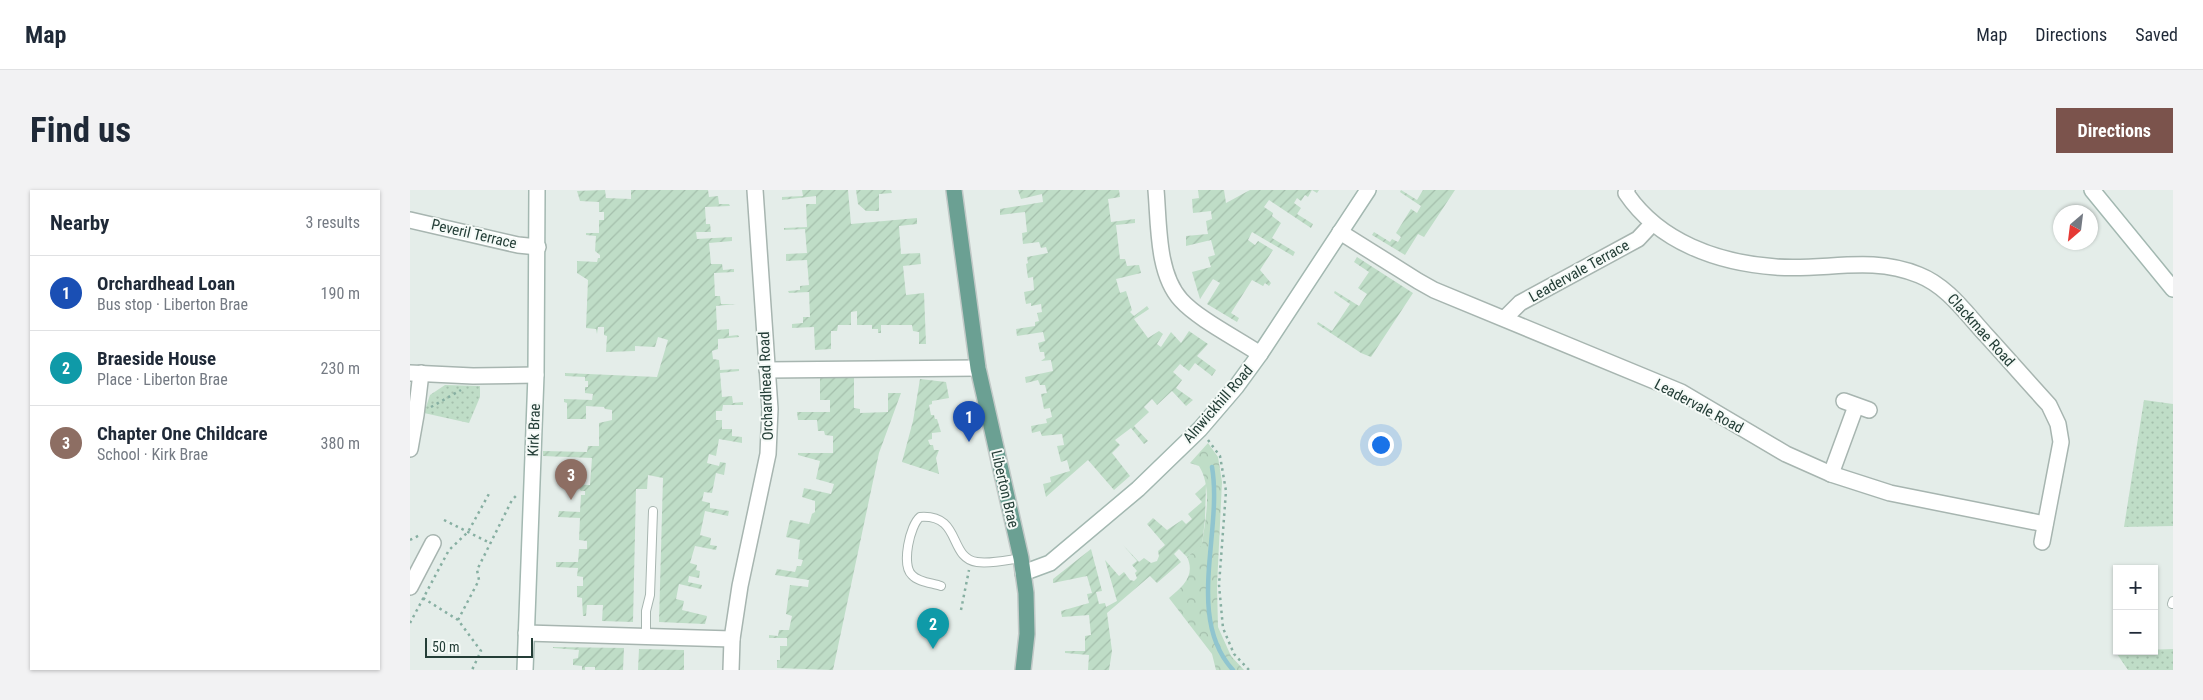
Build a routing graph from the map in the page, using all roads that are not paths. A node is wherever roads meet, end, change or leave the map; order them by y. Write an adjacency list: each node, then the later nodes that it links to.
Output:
1 (537, 190): 11 (street, Kirk Brae)
2 (755, 190): 16 (street, Orchardhead Road)
3 (954, 190): 15 (main road, Liberton Brae)
4 (1156, 190): 14 (street)
5 (1368, 190): 10 (street, Alnwickhill Road)
6 (2092, 190): 12 (street)
7 (1622, 191): 9 (street, Clackmae Road)
8 (410, 220): 11 (street, Peveril Terrace)
9 (1652, 224): 13 (street, Leadervale Terrace); 23 (street, Clackmae Road)
10 (1340, 232): 13 (street, Leadervale Road); 14 (street, Alnwickhill Road)
11 (538, 247): 18 (street, Kirk Brae)
12 (2173, 289)
13 (1505, 318): 21 (street, Leadervale Road)
14 (1260, 354): 27 (street, Alnwickhill Road)
15 (978, 368): 16 (street); 26 (main road, Liberton Brae)
16 (767, 370): 32 (street, Orchardhead Road)
17 (415, 373): 18 (street); 20 (street)
18 (536, 375): 30 (street, Kirk Brae)
19 (1856, 406): 21 (street)
20 (410, 449)
21 (1831, 474): 23 (street, Leadervale Road)
22 (653, 511): 31 (lane)
23 (2045, 524): 24 (street, Clackmae Road)
24 (2042, 542)
25 (433, 543): 29 (street)
26 (1021, 558): 27 (main road, Liberton Brae); 28 (lane)
27 (1023, 573): 35 (main road, Liberton Brae)
28 (941, 586)
29 (413, 591)
30 (526, 633): 31 (street); 33 (street, Kirk Brae)
31 (646, 635): 32 (street)
32 (732, 639): 34 (street, Orchardhead Road)
33 (525, 670)
34 (731, 670)
35 (1024, 670)

